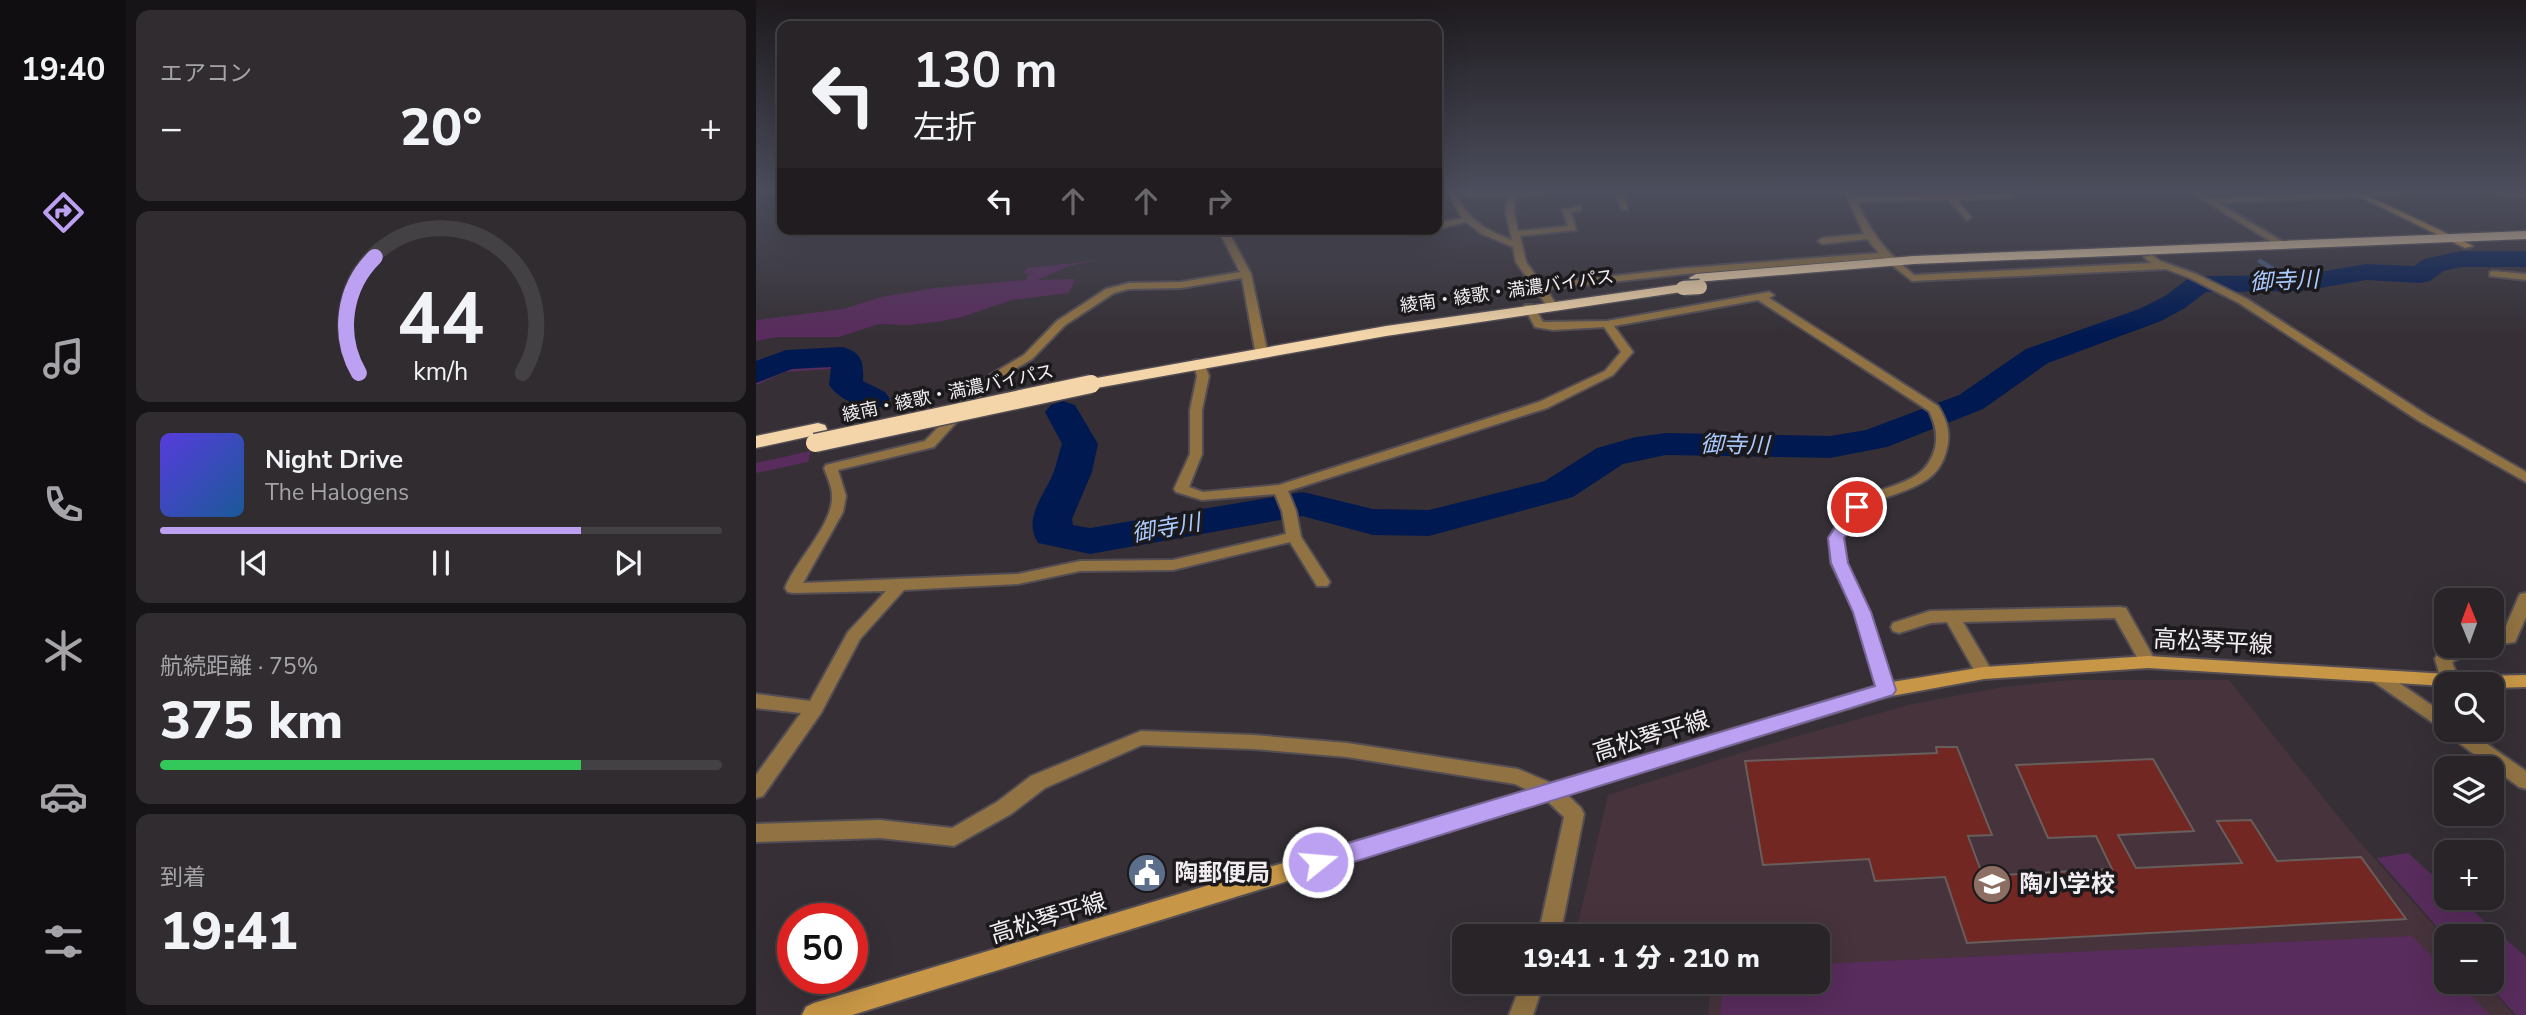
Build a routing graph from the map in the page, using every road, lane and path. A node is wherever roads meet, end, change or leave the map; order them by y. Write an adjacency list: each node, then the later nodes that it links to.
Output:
1 (1228, 239): 16 (street)
2 (1499, 239): 12 (street)
3 (1516, 239): 12 (street)
4 (1837, 239): 9 (street)
5 (1872, 239): 15 (street)
6 (2273, 239): 10 (street)
7 (2394, 239): 10 (highway, 綾南・綾歌・満濃バイパス)
8 (2456, 239): 13 (main road)
9 (1822, 241)
10 (2280, 244): 15 (highway, 綾南・綾歌・満濃バイパス)
11 (2526, 244): 13 (highway, 綾南・綾歌・満濃バイパス)
12 (1517, 245): 21 (street)
13 (2468, 246): 14 (highway, 綾南・綾歌・満濃バイパス)
14 (2149, 257): 15 (highway, 綾南・綾歌・満濃バイパス); 19 (street)
15 (1893, 262): 19 (street); 20 (highway, 綾南・綾歌・満濃バイパス); 20 (street)
16 (1246, 274): 25 (street); 35 (street)
17 (2493, 274): 18 (street)
18 (2526, 277)
19 (2201, 280): 31 (street)
20 (1689, 281): 21 (highway, 綾南・綾歌・満濃バイパス); 23 (street)
21 (1546, 296): 22 (highway, 綾南・綾歌・満濃バイパス); 25 (highway, 綾南・綾歌・満濃バイパス)
22 (1529, 307): 24 (street); 25 (highway, 綾南・綾歌・満濃バイパス)
23 (1700, 307): 24 (street); 46 (street)
24 (1607, 324): 32 (street)
25 (1260, 345): 26 (highway, 綾南・綾歌・満濃バイパス); 27 (highway, 綾南・綾歌・満濃バイパス)
26 (1199, 362): 27 (highway, 綾南・綾歌・満濃バイパス); 32 (street)
27 (1090, 379): 28 (highway, 綾南・綾歌・満濃バイパス, bridge)
28 (817, 436): 29 (highway, 綾南・綾歌・満濃バイパス); 30 (highway, 綾南・綾歌・満濃バイパス)
29 (756, 442)
30 (756, 457)
31 (2526, 478)
32 (1284, 500): 33 (street)
33 (1294, 537): 34 (street); 35 (street)
34 (1322, 582)
35 (900, 585): 48 (street)
36 (2526, 598): 39 (street)
37 (1952, 616): 38 (street); 40 (street); 41 (street)
38 (1899, 626)
39 (2504, 639)
40 (2148, 663): 41 (main road, 高松琴平線); 42 (main road, 高松琴平線)
41 (1984, 673): 46 (main road, 高松琴平線)
42 (2378, 676): 43 (main road, 高松琴平線); 49 (street)
43 (2434, 679)
44 (2504, 681): 45 (main road, 高松琴平線)
45 (2526, 681)
46 (1886, 690): 53 (main road, 高松琴平線)
47 (756, 701): 48 (street)
48 (814, 708): 52 (street)
49 (2434, 716)
50 (2472, 742): 51 (street)
51 (2526, 781)
52 (756, 790)
53 (1551, 792): 54 (street); 55 (street); 57 (main road, 高松琴平線)
54 (756, 833)
55 (1551, 924)
56 (1529, 994): 58 (street)
57 (814, 1015)
58 (1521, 1015)

